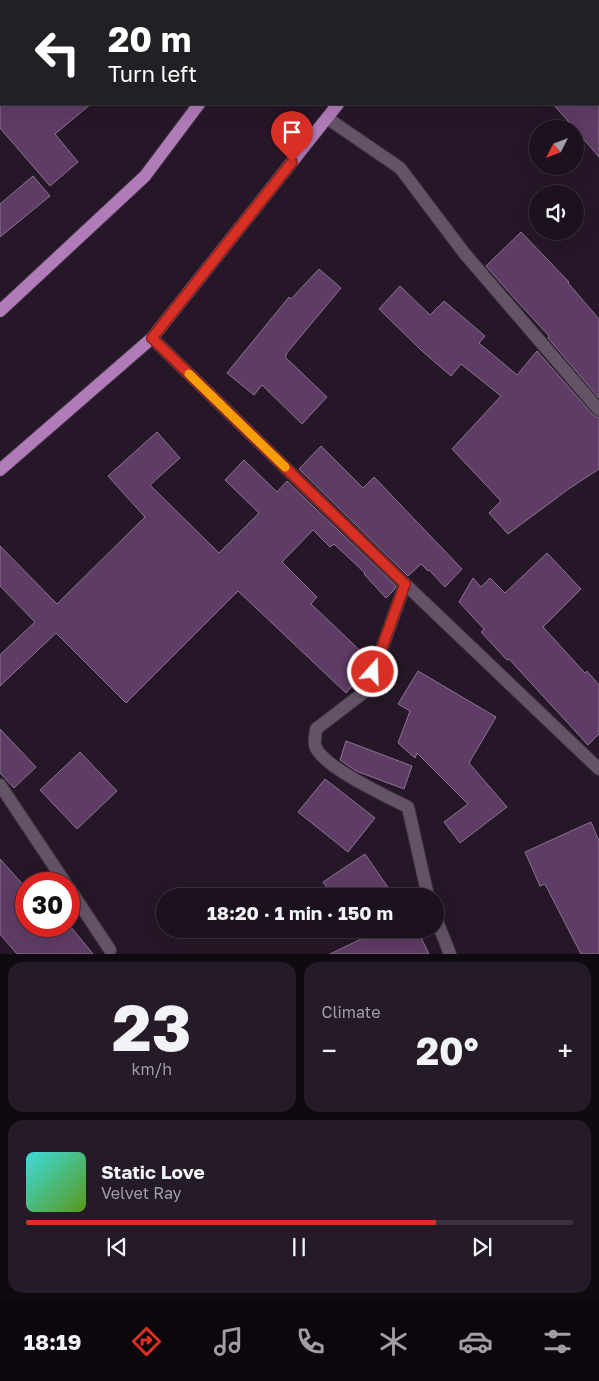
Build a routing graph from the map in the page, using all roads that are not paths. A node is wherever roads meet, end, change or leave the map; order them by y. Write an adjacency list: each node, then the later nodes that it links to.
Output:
1 (198, 105): 4 (main road)
2 (337, 105): 3 (main road)
3 (327, 118): 5 (main road); 6 (street)
4 (0, 311)
5 (152, 338): 7 (main road); 8 (street)
6 (599, 410)
7 (0, 470)
8 (405, 584): 9 (street); 12 (street)
9 (599, 769)
10 (0, 785): 11 (street)
11 (58, 872)
12 (426, 888)
13 (80, 905): 15 (street)
14 (444, 938): 16 (street)
15 (110, 950)
16 (450, 954)

